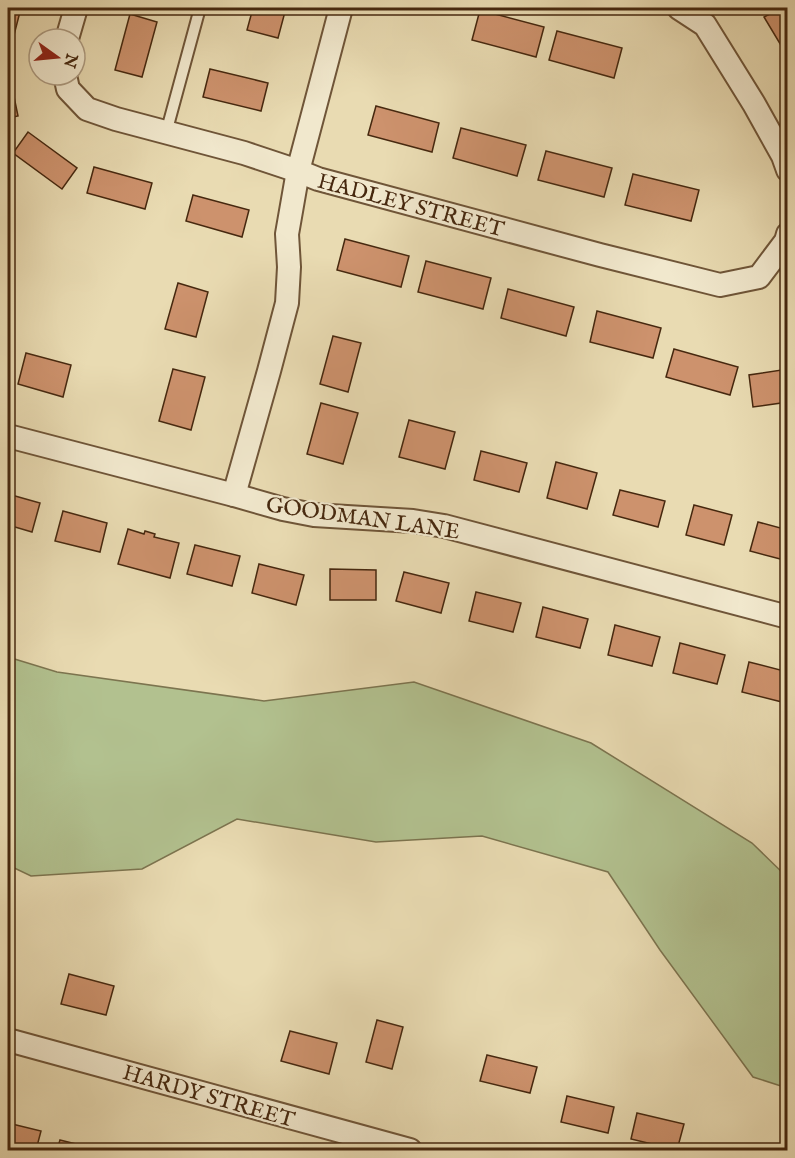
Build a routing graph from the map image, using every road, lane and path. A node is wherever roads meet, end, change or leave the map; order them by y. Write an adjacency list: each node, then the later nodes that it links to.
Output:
1 (76, 8): 5 (street)
2 (200, 8): 7 (lane)
3 (341, 8): 9 (street)
4 (679, 8): 8 (street)
5 (70, 27)
6 (71, 87): 7 (street, HADLEY STREET)
7 (166, 133): 9 (street, HADLEY STREET)
8 (788, 170)
9 (298, 171): 10 (street, HADLEY STREET); 12 (street)
10 (788, 234)
11 (8, 436): 12 (street, GOODMAN LANE)
12 (234, 495): 13 (street, GOODMAN LANE)
13 (788, 617)
14 (8, 1040): 15 (street, HARDY STREET)
15 (410, 1150)

